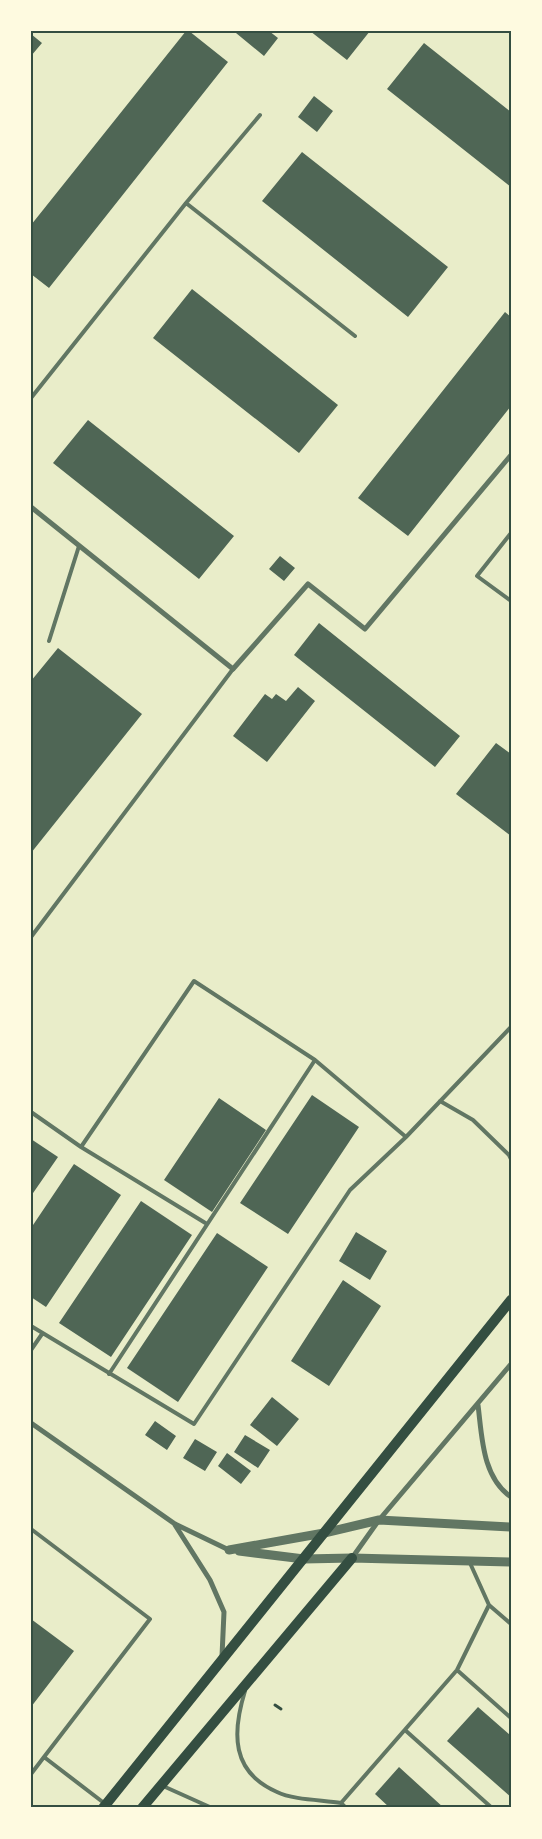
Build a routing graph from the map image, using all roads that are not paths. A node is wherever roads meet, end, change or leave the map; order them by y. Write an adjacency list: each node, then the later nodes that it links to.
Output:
1 (260, 115): 2 (lane)
2 (186, 203): 3 (lane); 4 (lane)
3 (355, 336)
4 (31, 398)
5 (511, 455): 11 (street)
6 (31, 508): 8 (street)
7 (511, 533): 9 (lane)
8 (79, 546): 10 (lane); 11 (street)
9 (511, 601)
10 (49, 640)
11 (233, 669): 12 (lane)
12 (31, 937)
13 (511, 1027): 15 (lane)
14 (315, 1060): 17 (lane); 18 (lane); 20 (lane)
15 (440, 1101): 17 (lane); 19 (lane)
16 (31, 1112): 18 (lane)
17 (406, 1136): 26 (lane)
18 (81, 1147): 20 (lane)
19 (511, 1160)
20 (207, 1224): 26 (lane)
21 (511, 1300): 34 (main road)
22 (31, 1326): 23 (lane)
23 (42, 1334): 24 (lane); 26 (lane)
24 (31, 1350)
25 (511, 1364): 27 (street)
26 (109, 1374)
27 (478, 1405): 29 (street); 30 (street)
28 (31, 1423): 31 (street)
29 (511, 1497)
30 (379, 1520): 32 (street); 34 (street); 36 (street)
31 (175, 1524): 35 (street); 42 (street)
32 (511, 1527)
33 (31, 1529): 47 (lane)
34 (324, 1533): 35 (street); 37 (main road)
35 (229, 1550): 37 (street)
36 (352, 1558): 37 (street); 38 (street); 44 (main road)
37 (304, 1559): 42 (main road)
38 (469, 1560): 39 (street); 40 (lane)
39 (511, 1562)
40 (489, 1605): 41 (lane); 43 (lane)
41 (511, 1624)
42 (222, 1661): 51 (main road)
43 (457, 1670): 45 (lane); 46 (lane)
44 (248, 1682): 49 (main road); 50 (lane)
45 (511, 1718)
46 (405, 1730): 50 (lane); 55 (lane)
47 (44, 1757): 48 (lane); 51 (lane)
48 (31, 1774)
49 (161, 1785): 52 (main road); 53 (lane)
50 (341, 1804): 54 (lane)
51 (105, 1806)
52 (142, 1808)
53 (212, 1808)
54 (346, 1808)
55 (492, 1808)

